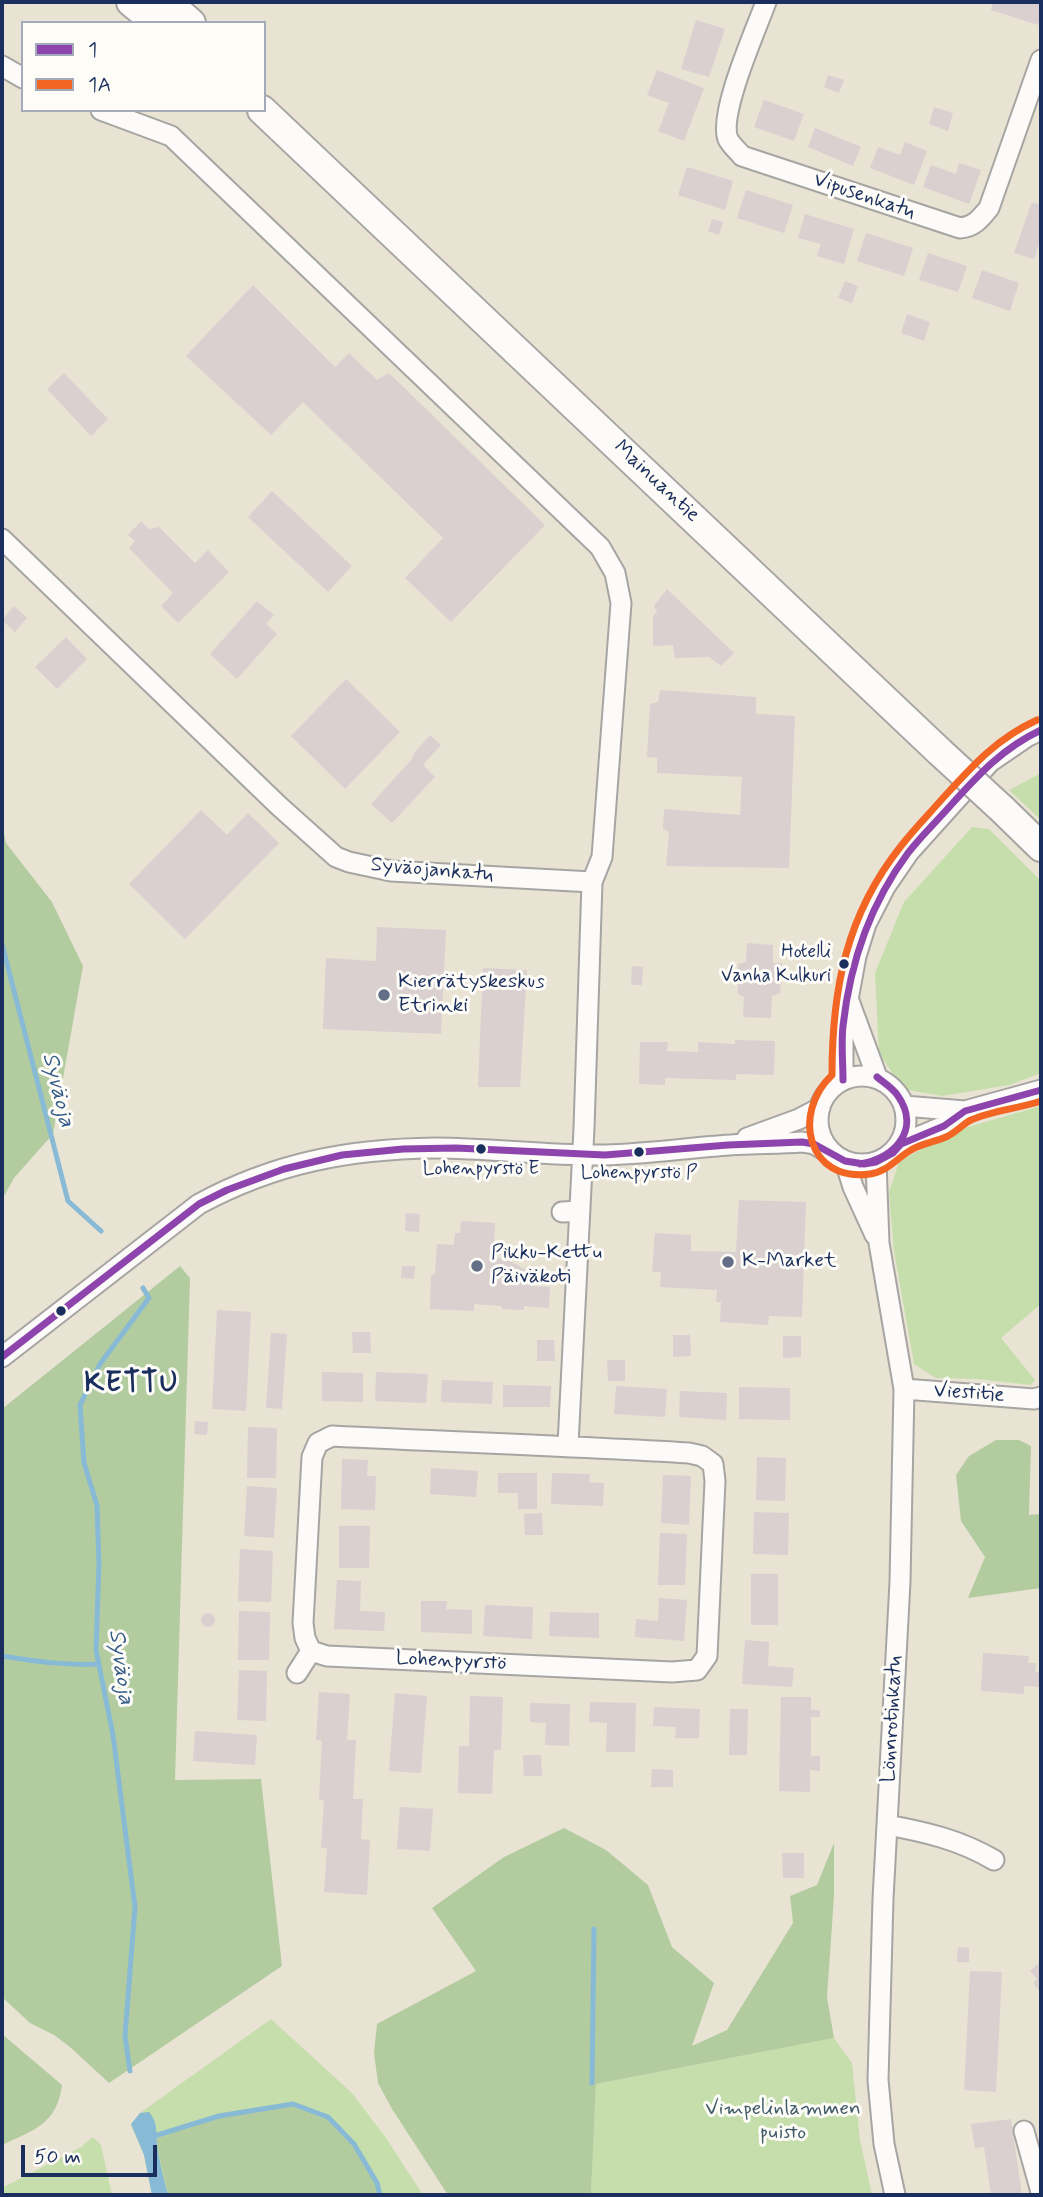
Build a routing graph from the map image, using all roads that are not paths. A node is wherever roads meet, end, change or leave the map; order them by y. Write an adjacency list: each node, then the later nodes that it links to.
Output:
1 (131, 2): 4 (highway)
2 (167, 2): 5 (highway)
3 (766, 2): 6 (street, Vipusenkatu)
4 (155, 21)
5 (189, 21)
6 (1041, 60)
7 (2, 66): 8 (street)
8 (21, 77)
9 (106, 112): 14 (street)
10 (266, 113): 13 (highway, Mainuantie, bridge)
11 (2, 539): 14 (street, Syväojankatu)
12 (1041, 730): 15 (street)
13 (1041, 847)
14 (592, 883): 24 (street)
15 (849, 1000): 16 (street); 17 (street)
16 (877, 1077): 17 (street); 19 (street)
17 (843, 1080): 20 (street)
18 (1041, 1090): 21 (street)
19 (904, 1106): 21 (street); 22 (street)
20 (820, 1108): 23 (street); 25 (street)
21 (965, 1111): 22 (street)
22 (901, 1144): 26 (street)
23 (720, 1145): 24 (street); 25 (street)
24 (582, 1155): 28 (street); 31 (street)
25 (840, 1158): 26 (street); 27 (street, Lönnrotinkatu)
26 (876, 1162): 27 (street, Lönnrotinkatu)
27 (878, 1243): 29 (street, Lönnrotinkatu)
28 (2, 1357)
29 (904, 1389): 30 (street, Viestitie); 34 (street, Lönnrotinkatu)
30 (1037, 1398)
31 (568, 1445): 32 (street, Lohenpyrstö); 32 (street, Lohenpyrstö)
32 (311, 1651): 33 (street)
33 (297, 1673)
34 (887, 1825): 35 (street); 38 (street, Lönnrotinkatu)
35 (994, 1860)
36 (1024, 2131): 37 (street)
37 (1041, 2192)
38 (895, 2195)

